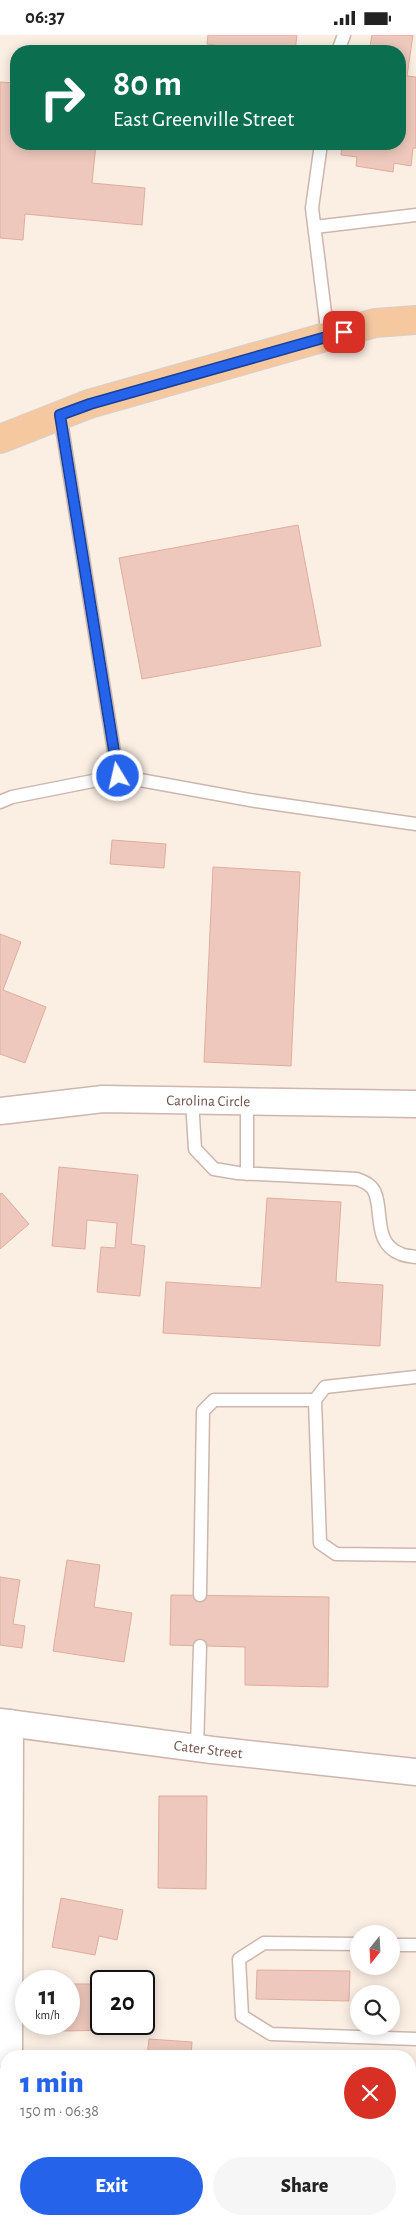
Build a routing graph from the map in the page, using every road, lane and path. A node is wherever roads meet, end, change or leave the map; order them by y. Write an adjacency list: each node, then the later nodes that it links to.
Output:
1 (320, 150): 3 (lane)
2 (416, 215): 3 (lane)
3 (315, 227): 5 (lane)
4 (416, 320): 5 (main road)
5 (328, 337): 6 (main road)
6 (60, 415): 7 (main road); 8 (lane)
7 (0, 439)
8 (118, 776): 9 (lane); 10 (lane)
9 (0, 802)
10 (416, 824)
11 (192, 1100): 12 (street, Carolina Circle); 14 (street, Carolina Circle); 15 (lane)
12 (247, 1101): 13 (street, Carolina Circle); 15 (lane)
13 (416, 1103)
14 (0, 1111)
15 (247, 1174): 16 (lane)
16 (416, 1257)
17 (416, 1377): 18 (lane)
18 (314, 1400): 19 (lane); 20 (lane)
19 (416, 1555)
20 (200, 1595)
21 (200, 1646): 23 (lane)
22 (5, 1723): 23 (street, Cater Street); 29 (street)
23 (197, 1749): 24 (street, Cater Street)
24 (416, 1772)
25 (350, 1944): 28 (lane)
26 (400, 1945): 27 (lane)
27 (416, 1945)
28 (416, 2039)
29 (9, 2050)

